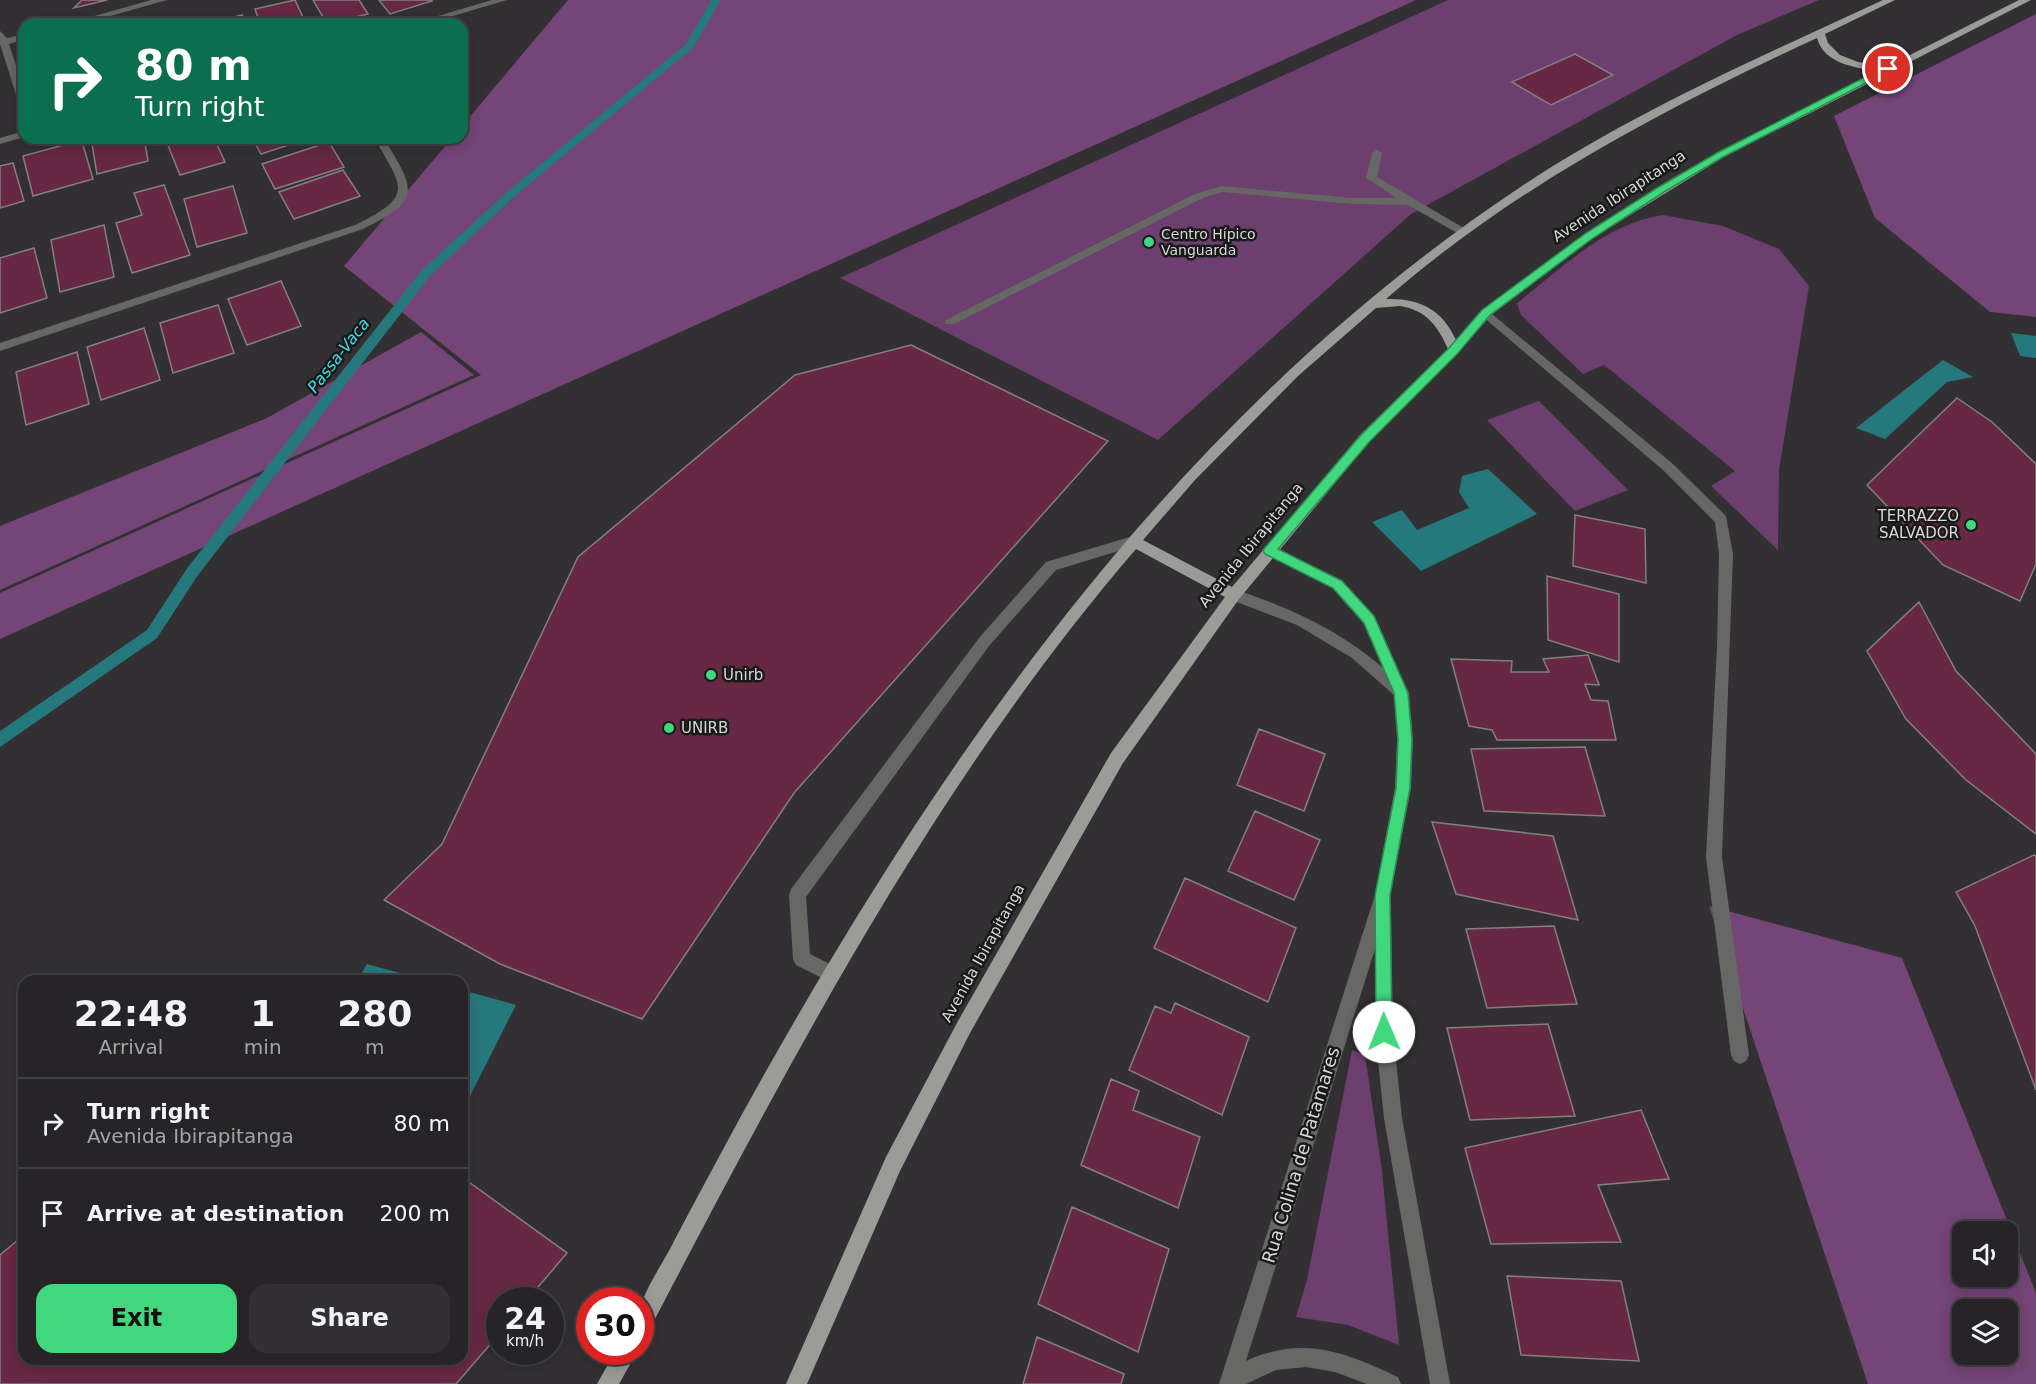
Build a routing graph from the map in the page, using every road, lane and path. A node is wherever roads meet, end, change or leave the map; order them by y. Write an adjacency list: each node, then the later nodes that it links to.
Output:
1 (162, 0): 5 (street)
2 (502, 0): 6 (street)
3 (1890, 0): 7 (main road)
4 (2026, 0): 10 (main road, Avenida Ibirapitanga)
5 (94, 18)
6 (438, 18)
7 (1820, 33): 10 (main road); 17 (main road)
8 (18, 37): 9 (street)
9 (2, 38): 11 (street)
10 (1888, 69): 19 (main road, Avenida Ibirapitanga)
11 (18, 86)
12 (18, 136): 13 (street)
13 (0, 141)
14 (383, 144): 21 (street)
15 (1377, 153): 16 (street)
16 (1410, 202): 17 (street); 20 (street)
17 (1463, 232): 18 (main road)
18 (1368, 306): 22 (main road); 23 (main road)
19 (1486, 313): 22 (main road, Avenida Ibirapitanga); 29 (street)
20 (950, 321)
21 (0, 347)
22 (1454, 350): 24 (main road, Avenida Ibirapitanga)
23 (1133, 541): 25 (main road); 28 (main road); 28 (street)
24 (1270, 550): 25 (main road, Avenida Ibirapitanga); 26 (street, Rua Colina de Patamares)
25 (1234, 595): 26 (street); 34 (main road, Avenida Ibirapitanga)
26 (1401, 693): 27 (street, Rua Colina de Patamares)
27 (1383, 895): 32 (street, Rua Colina de Patamares); 36 (street, Rua Colina de Patamares)
28 (832, 974): 30 (main road)
29 (1740, 1055)
30 (654, 1300)
31 (618, 1365): 33 (main road)
32 (1229, 1383): 35 (street, Rua Colina de Patamares)
33 (606, 1384)
34 (796, 1384)
35 (1391, 1384)
36 (1440, 1384)

